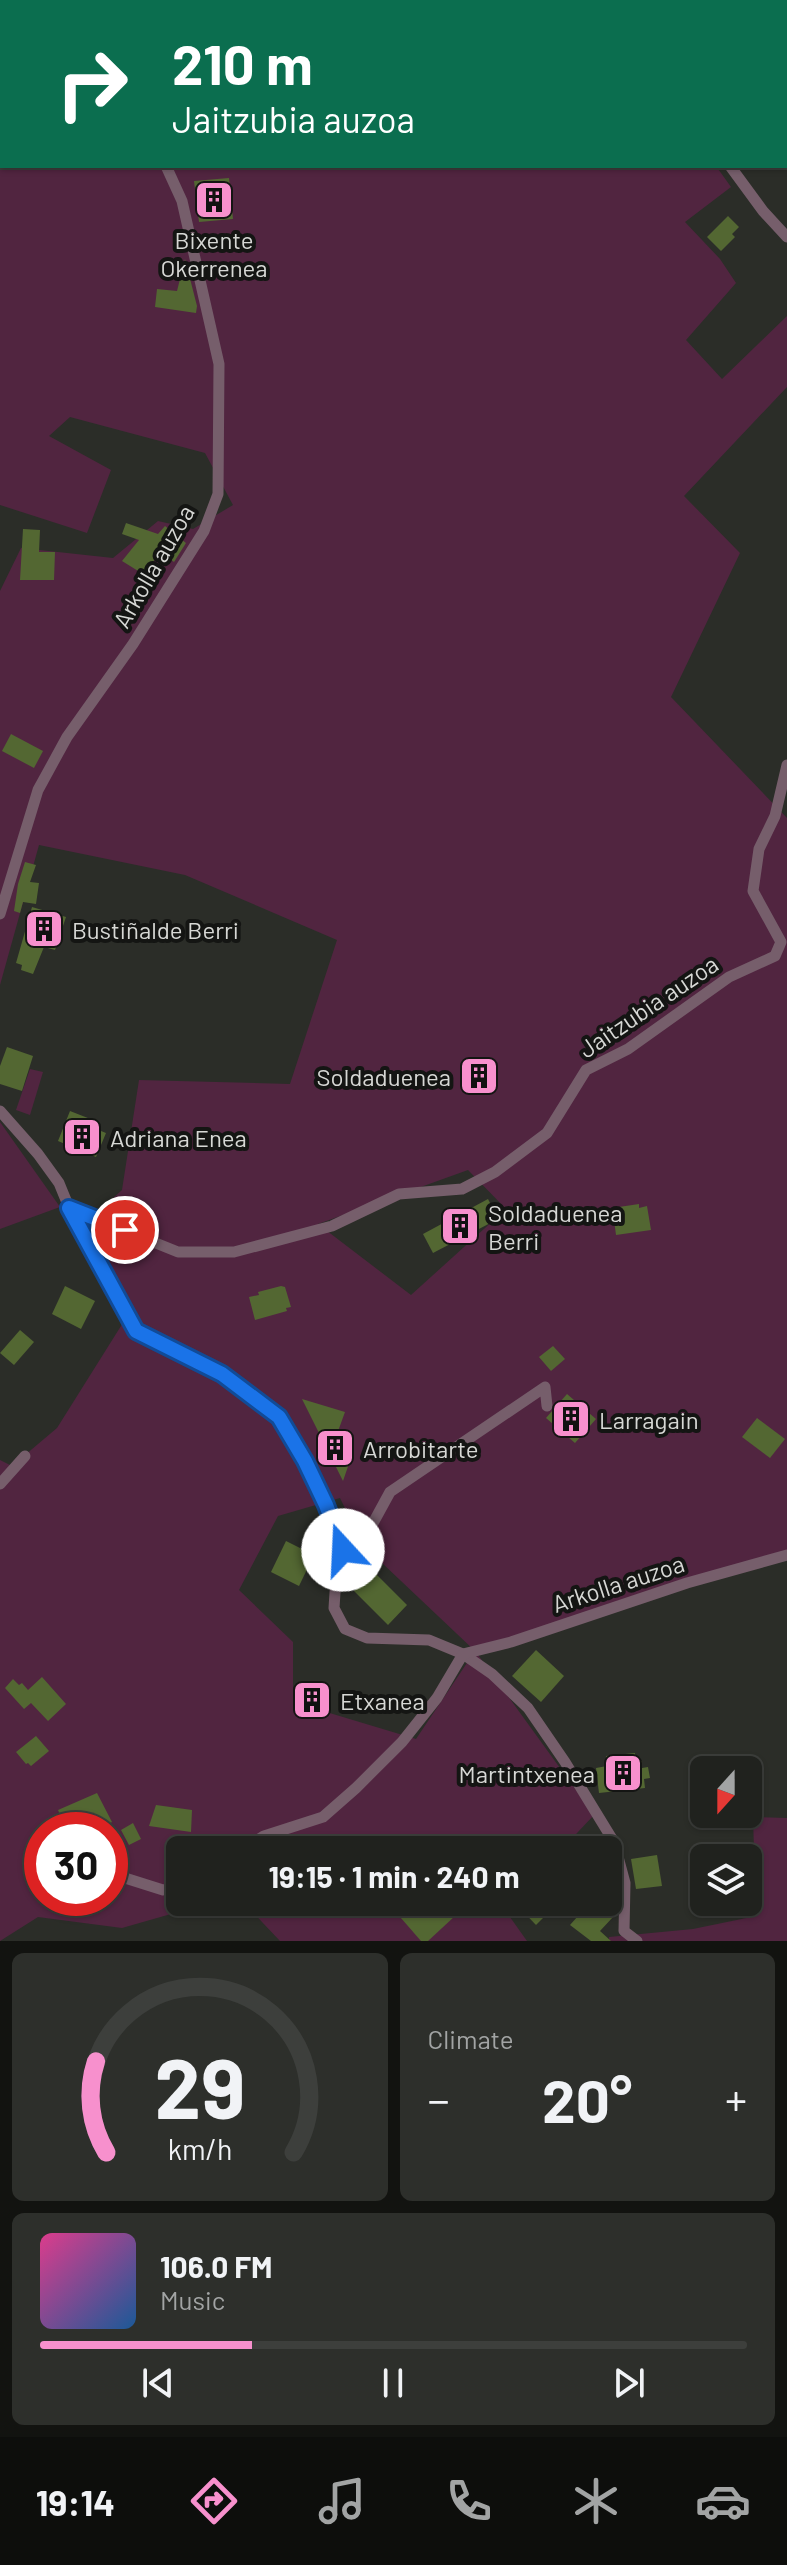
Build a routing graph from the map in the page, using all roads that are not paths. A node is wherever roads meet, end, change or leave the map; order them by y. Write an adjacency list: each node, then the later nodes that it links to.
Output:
1 (167, 168): 5 (street, Arkolla auzoa)
2 (731, 168): 3 (street)
3 (787, 237)
4 (787, 765): 7 (street, Jaitzubia auzoa)
5 (0, 914)
6 (0, 1111): 7 (street)
7 (69, 1208): 11 (street)
8 (547, 1406): 11 (street)
9 (25, 1456): 10 (street)
10 (0, 1484)
11 (343, 1550): 13 (street)
12 (787, 1555): 13 (street, Arkolla auzoa)
13 (463, 1654): 14 (street); 17 (street)
14 (264, 1836)
15 (128, 1879): 16 (street)
16 (166, 1889)
17 (637, 1941)

